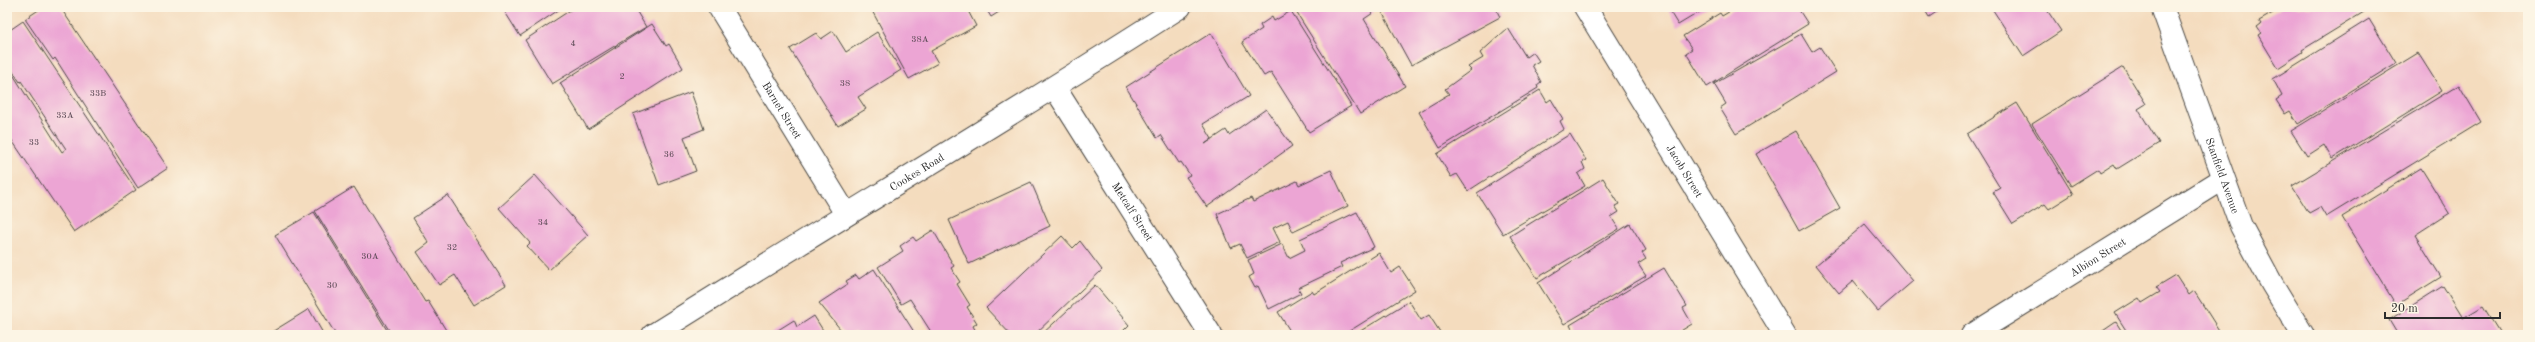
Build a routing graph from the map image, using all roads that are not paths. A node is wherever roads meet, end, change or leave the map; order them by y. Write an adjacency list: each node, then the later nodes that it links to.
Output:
1 (720, 7): 7 (street, Barnet Street)
2 (1180, 7): 5 (street, Cookes Road)
3 (1585, 7): 10 (street, Jacob Street)
4 (2162, 7): 6 (street, Stanfield Avenue)
5 (1055, 88): 7 (street, Cookes Road); 9 (street, Metcalf Street)
6 (2223, 179): 11 (street, Albion Street); 12 (street, Stanfield Avenue)
7 (846, 214): 8 (street, Cookes Road)
8 (653, 335)
9 (1211, 335)
10 (1785, 335)
11 (1972, 335)
12 (2303, 335)

